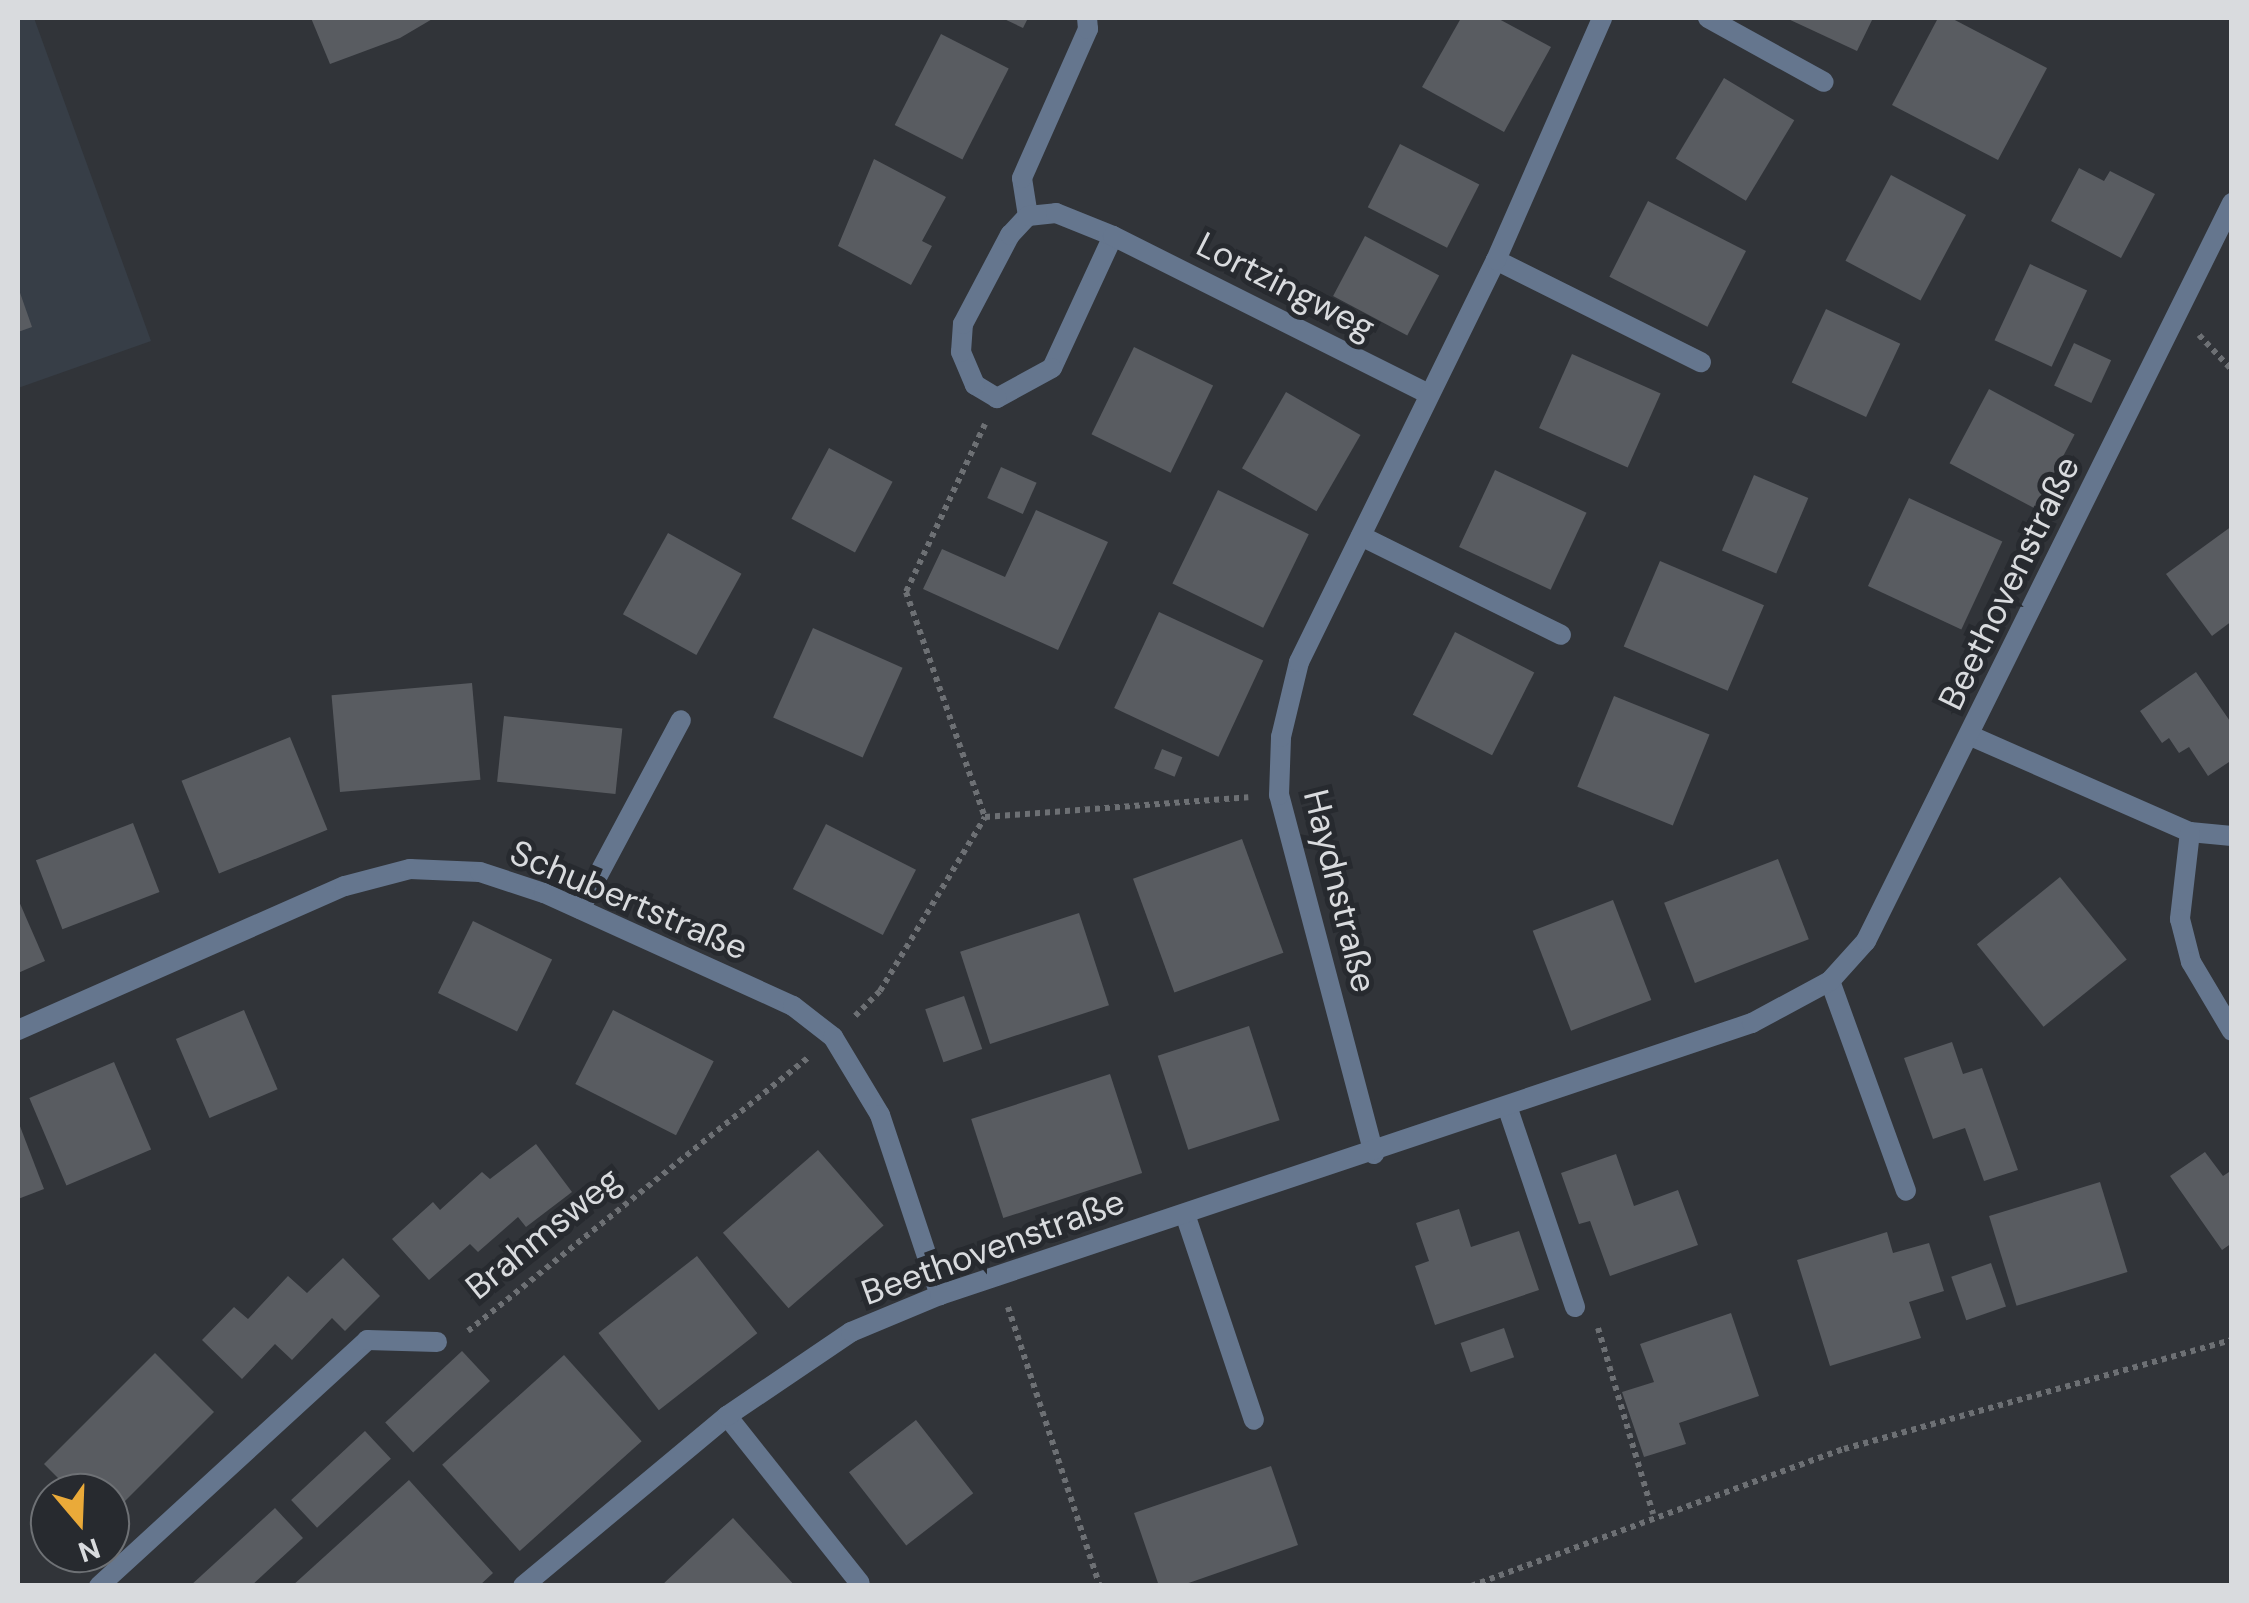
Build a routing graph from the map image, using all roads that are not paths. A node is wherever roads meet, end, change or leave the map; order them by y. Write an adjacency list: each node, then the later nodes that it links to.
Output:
1 (1086, 18): 6 (street)
2 (1602, 18): 8 (street, Haydnstraße)
3 (1708, 18): 4 (street)
4 (1824, 82)
5 (2232, 204): 14 (street, Beethovenstraße)
6 (1028, 216): 7 (street, Lortzingweg); 7 (street)
7 (1113, 236): 10 (street, Lortzingweg)
8 (1496, 260): 9 (street); 10 (street, Haydnstraße)
9 (1702, 362)
10 (1429, 394): 11 (street, Haydnstraße)
11 (1361, 536): 12 (street); 22 (street, Haydnstraße)
12 (1561, 635)
13 (681, 720): 17 (street)
14 (1971, 736): 15 (street); 18 (street, Beethovenstraße)
15 (2190, 832): 16 (street); 20 (street)
16 (2232, 836)
17 (580, 909): 19 (street, Schubertstraße); 25 (street, Schubertstraße)
18 (1830, 982): 21 (street, Beethovenstraße); 23 (street)
19 (18, 1030)
20 (2232, 1031)
21 (1508, 1109): 22 (street, Beethovenstraße); 26 (street)
22 (1374, 1154): 24 (street, Beethovenstraße)
23 (1906, 1192)
24 (1185, 1214): 25 (street, Beethovenstraße); 29 (street)
25 (940, 1295): 28 (street, Beethovenstraße)
26 (1575, 1307)
27 (437, 1342): 31 (street)
28 (727, 1416): 30 (street); 32 (street, Beethovenstraße)
29 (1254, 1420)
30 (860, 1583)
31 (99, 1586)
32 (523, 1586)

